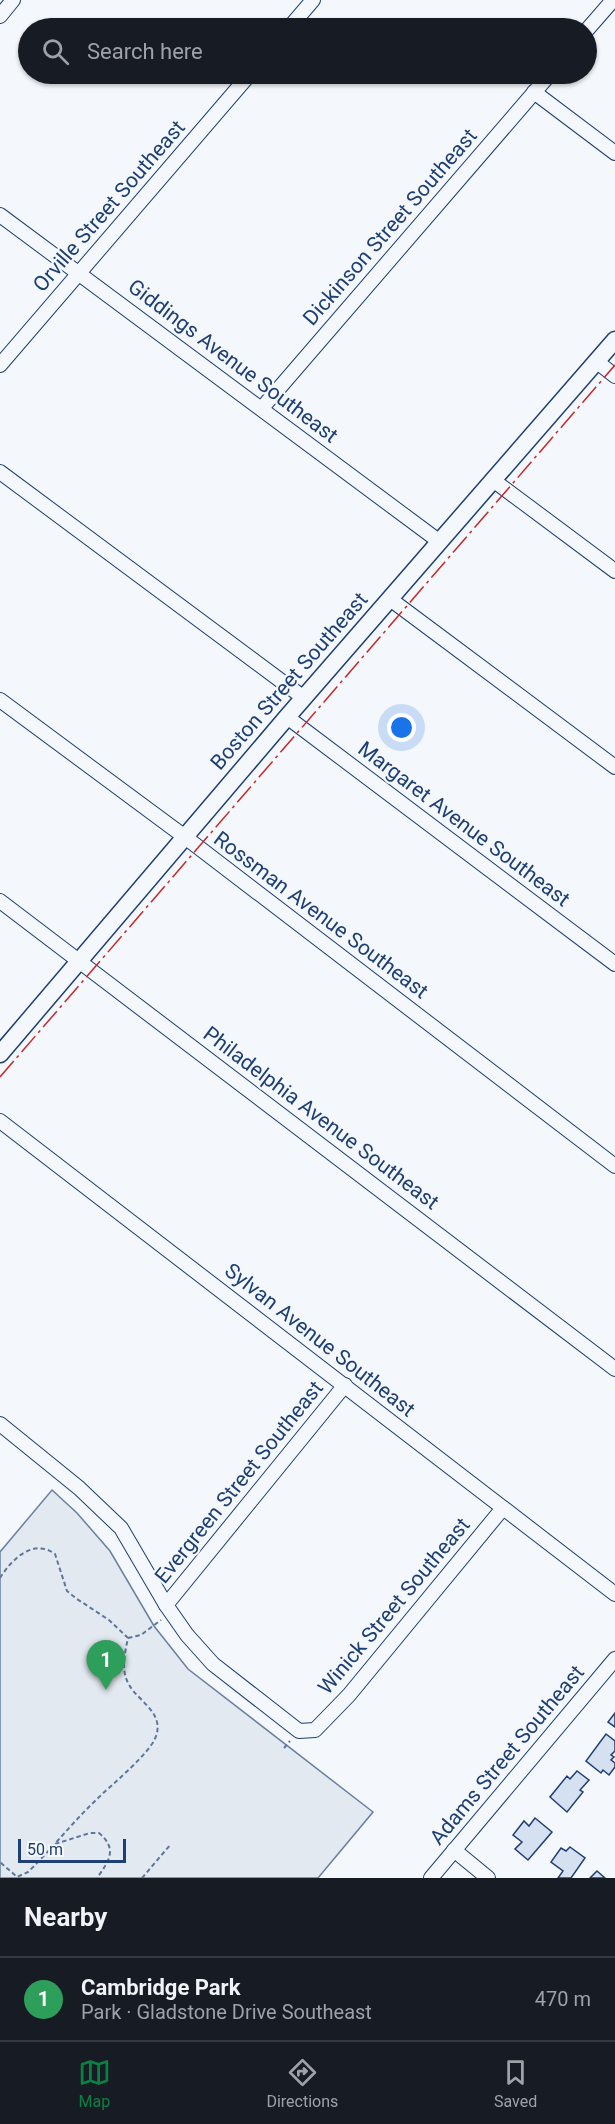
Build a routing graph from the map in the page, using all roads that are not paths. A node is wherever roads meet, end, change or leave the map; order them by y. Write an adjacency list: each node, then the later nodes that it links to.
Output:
1 (14, 0): 4 (street)
2 (313, 0): 5 (street)
3 (613, 0): 6 (street)
4 (0, 16)
5 (298, 18)
6 (597, 18)
7 (241, 84): 12 (street, Orville Street Southeast)
8 (541, 84): 9 (street, Dickinson Street Southeast)
9 (534, 92): 10 (street); 17 (street, Dickinson Street Southeast)
10 (615, 153)
11 (0, 215): 12 (street, Giddings Avenue Southeast)
12 (79, 273): 15 (street, Orville Street Southeast); 17 (street, Giddings Avenue Southeast)
13 (615, 340): 14 (street, Boston Street Southeast)
14 (596, 361): 16 (street); 19 (street, Boston Street Southeast)
15 (0, 365)
16 (615, 376)
17 (262, 408): 20 (street, Giddings Avenue Southeast)
18 (0, 472): 23 (street)
19 (493, 480): 20 (street, Boston Street Southeast); 21 (street)
20 (440, 542): 22 (street, Boston Street Southeast)
21 (615, 571)
22 (390, 599): 23 (street, Boston Street Southeast); 26 (street)
23 (304, 699): 25 (street, Boston Street Southeast)
24 (0, 700): 27 (street, Rossman Avenue Southeast)
25 (287, 717): 27 (street, Boston Street Southeast); 30 (street, Margaret Avenue Southeast)
26 (615, 766)
27 (184, 837): 29 (street, Boston Street Southeast); 33 (street, Rossman Avenue Southeast)
28 (0, 901): 29 (street, Philadelphia Avenue Southeast)
29 (79, 960): 31 (street, Boston Street Southeast); 34 (street, Philadelphia Avenue Southeast)
30 (615, 964)
31 (0, 1054)
32 (0, 1121): 35 (street, Sylvan Avenue Southeast)
33 (615, 1166)
34 (615, 1370)
35 (345, 1385): 37 (street, Sylvan Avenue Southeast); 39 (street, Evergreen Street Southeast)
36 (0, 1424): 39 (street)
37 (503, 1508): 38 (street, Sylvan Avenue Southeast); 39 (street, Winick Street Southeast)
38 (615, 1594)
39 (168, 1608)
40 (615, 1659): 41 (street, Adams Street Southeast)
41 (454, 1850): 42 (street, Adams Street Southeast); 43 (street)
42 (431, 1878)
43 (488, 1878)

